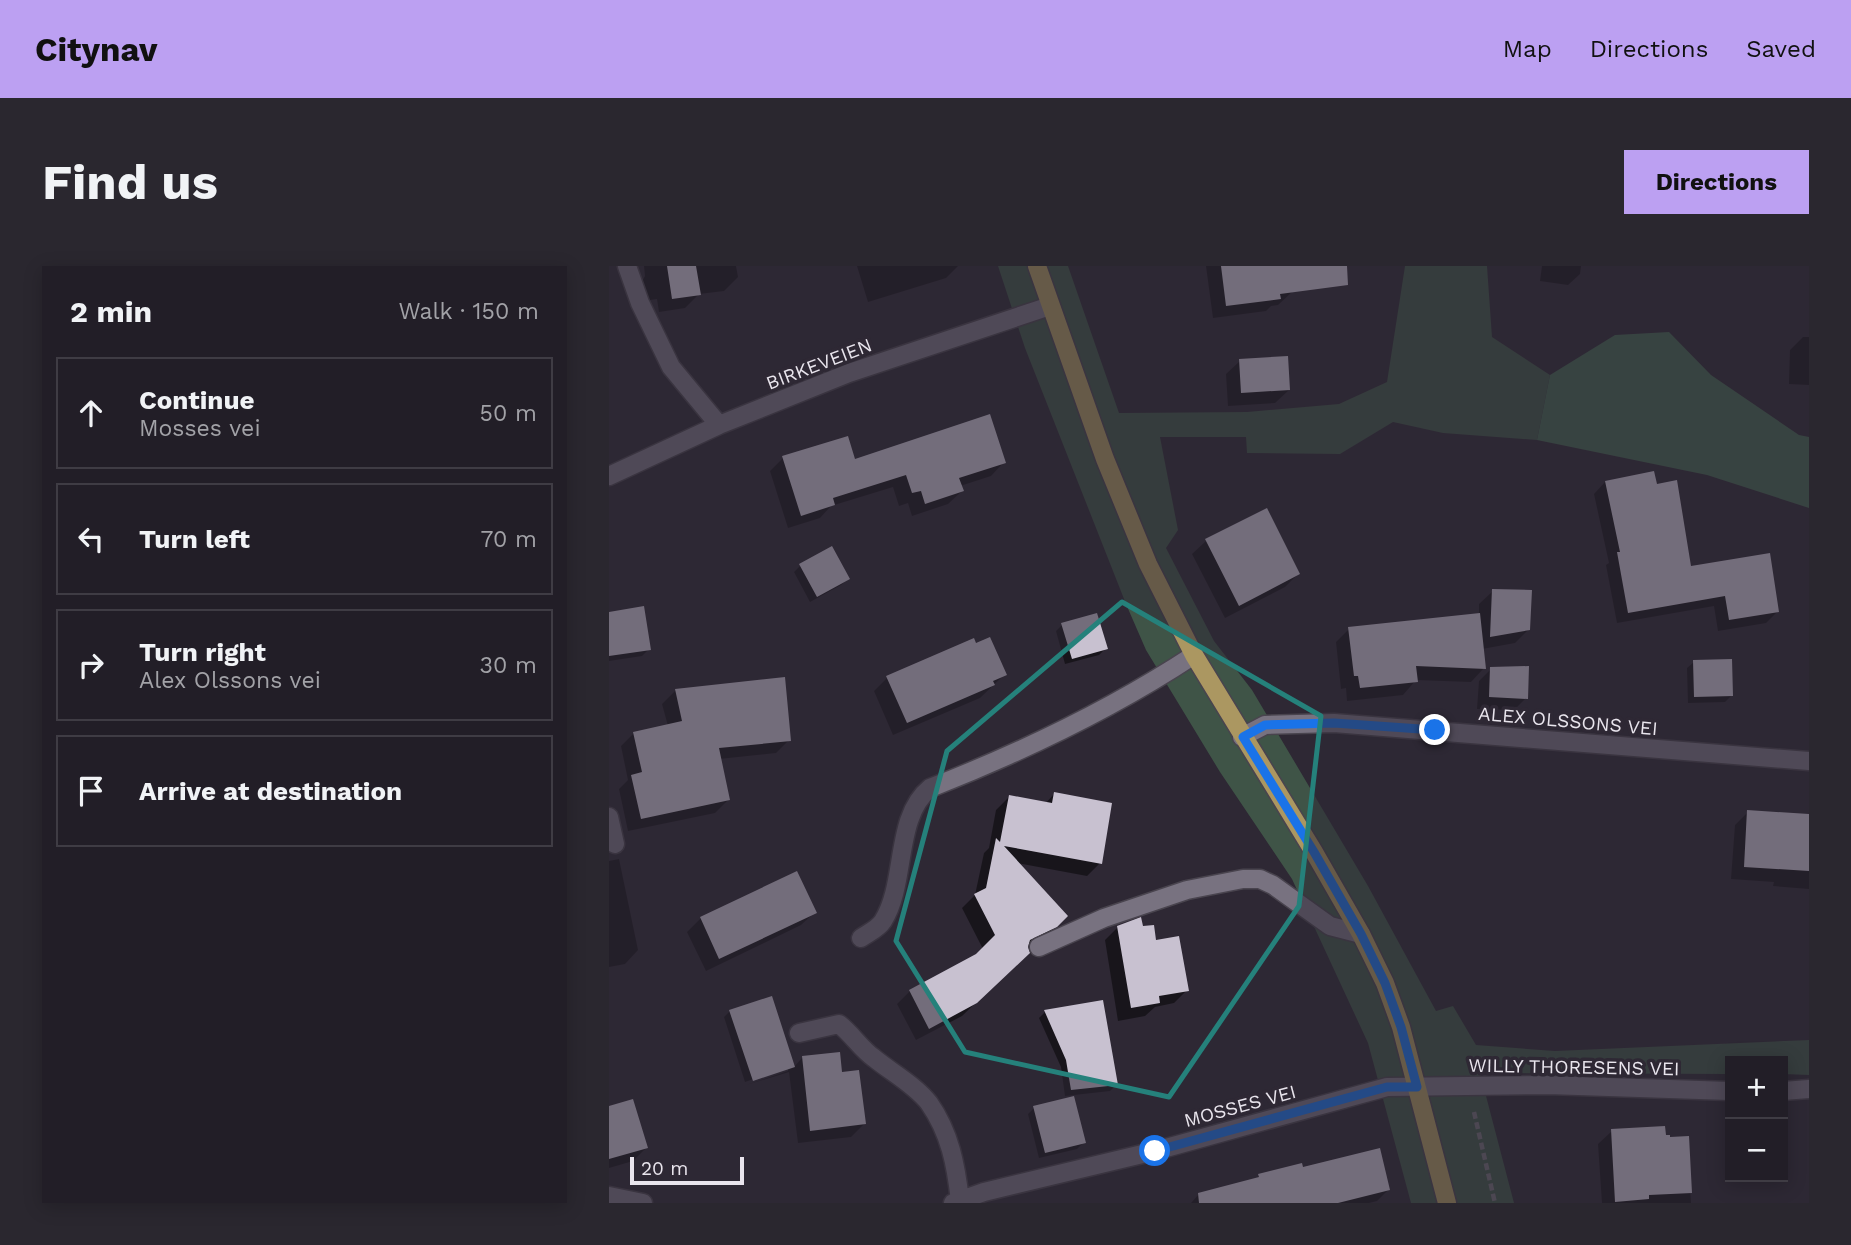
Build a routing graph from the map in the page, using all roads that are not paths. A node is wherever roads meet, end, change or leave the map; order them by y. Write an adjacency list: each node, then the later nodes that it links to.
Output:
1 (627, 266): 4 (street)
2 (1037, 266): 3 (main road)
3 (1050, 306): 4 (street, BIRKEVEIEN); 6 (main road)
4 (719, 425): 5 (street, BIRKEVEIEN)
5 (609, 476)
6 (1194, 655): 7 (main road); 12 (street)
7 (1243, 737): 8 (street, ALEX OLSSONS VEI); 11 (main road)
8 (1809, 761)
9 (609, 817): 10 (street)
10 (615, 845)
11 (1361, 934): 13 (street); 15 (main road)
12 (861, 938)
13 (1039, 947)
14 (799, 1033): 20 (street)
15 (1417, 1087): 17 (street, WILLY THORESENS VEI); 20 (street, MOSSES VEI); 22 (main road)
16 (1809, 1089): 18 (street)
17 (1725, 1091)
18 (1788, 1091)
19 (609, 1196): 21 (street)
20 (956, 1202)
21 (643, 1203)
22 (1447, 1203)

